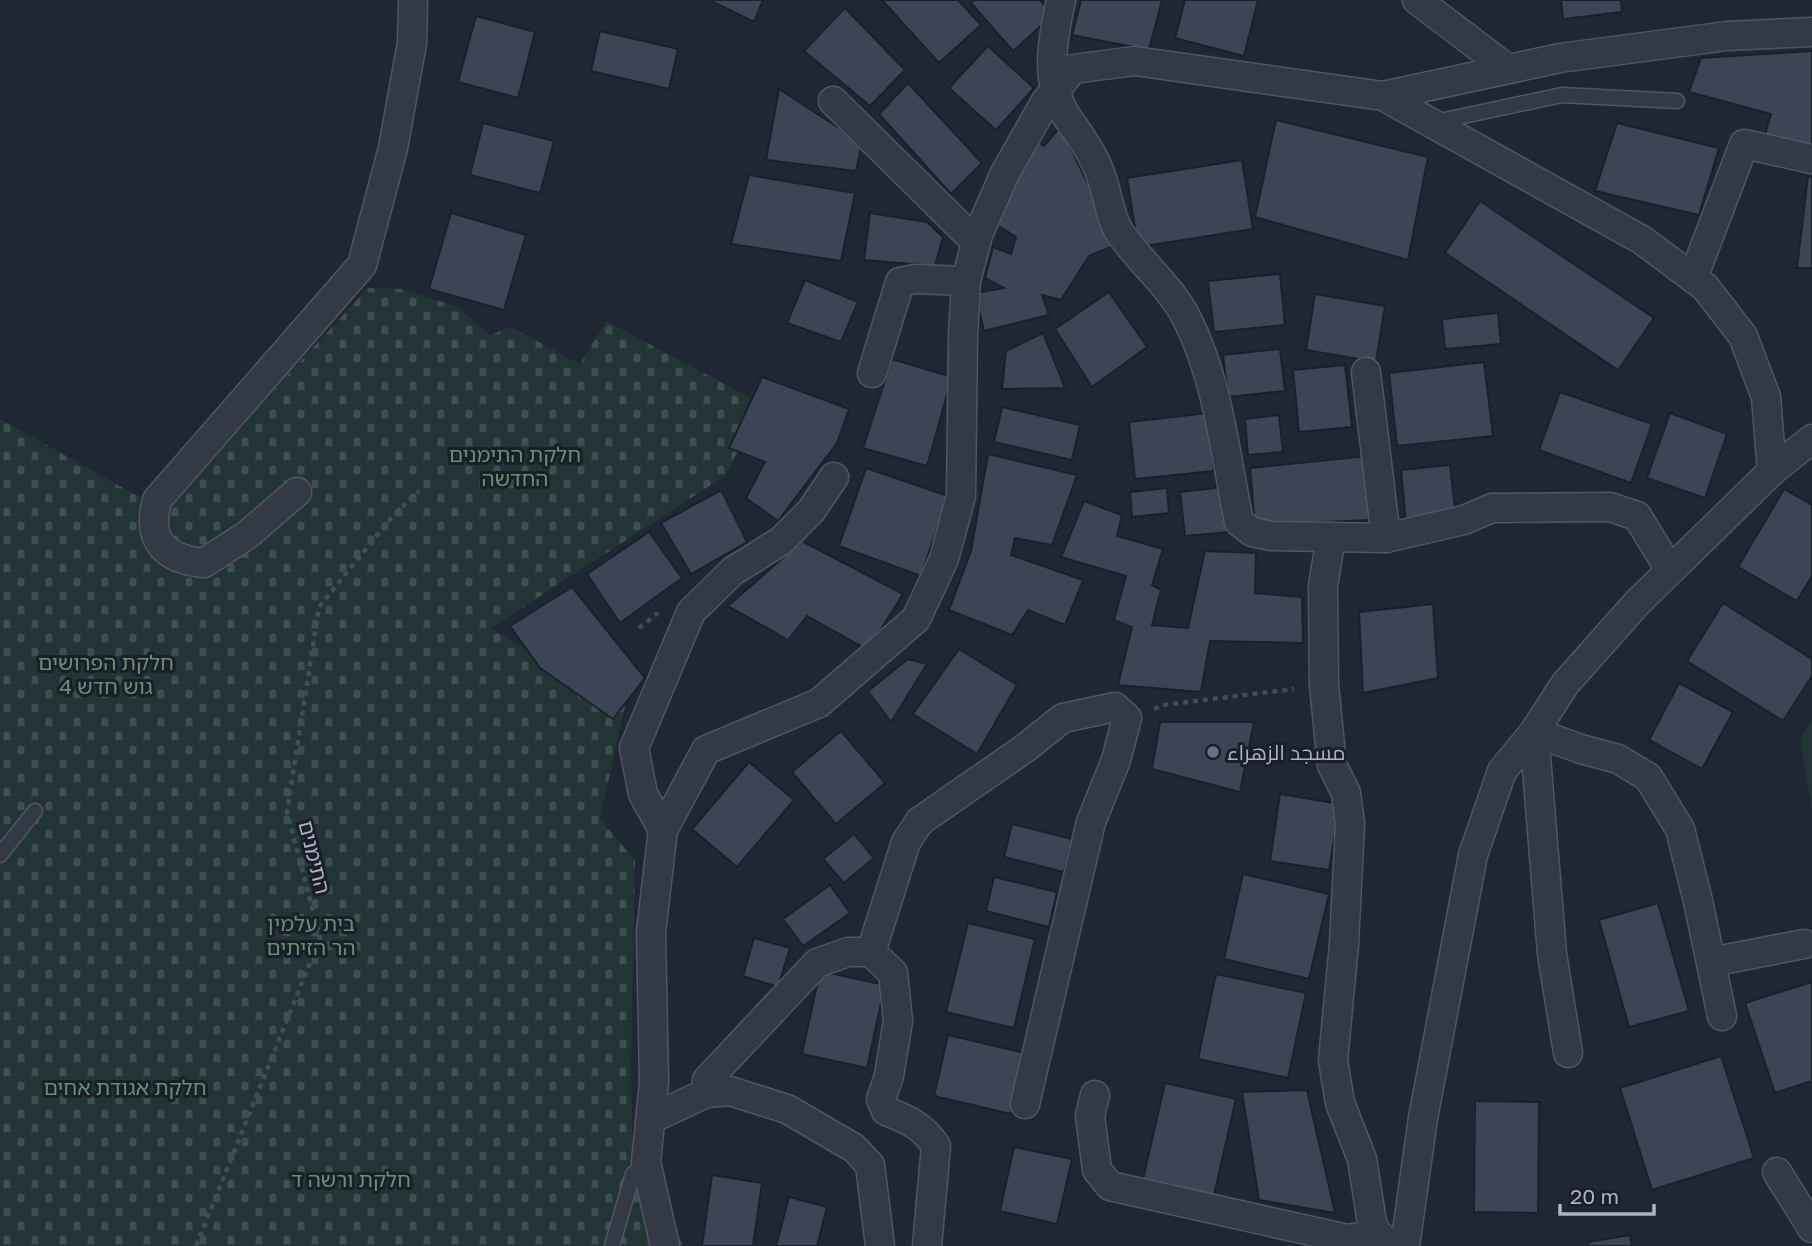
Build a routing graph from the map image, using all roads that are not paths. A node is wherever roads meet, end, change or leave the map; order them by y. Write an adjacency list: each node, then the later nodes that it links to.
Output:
1 (414, 0): 20 (street)
2 (1060, 0): 6 (street)
3 (1417, 0): 5 (street)
4 (1812, 32): 5 (street)
5 (1508, 69): 7 (street)
6 (1055, 90): 7 (street); 12 (street); 21 (street)
7 (1383, 96): 10 (street)
8 (833, 101): 12 (street)
9 (1678, 101): 10 (lane)
10 (1430, 122): 13 (street)
11 (1812, 159): 13 (street)
12 (976, 242): 14 (street)
13 (1693, 278): 18 (street)
14 (966, 281): 16 (street); 26 (street)
15 (1366, 372): 22 (street)
16 (872, 373)
17 (1812, 439): 18 (street)
18 (1772, 471): 23 (street)
19 (834, 477): 26 (street)
20 (297, 492)
21 (1331, 537): 22 (street); 40 (street)
22 (1386, 538): 23 (street)
23 (1670, 570): 24 (street)
24 (1534, 732): 30 (street); 32 (street); 45 (street)
25 (35, 811): 27 (lane)
26 (663, 830): 36 (street)
27 (0, 855)
28 (1804, 944): 30 (street)
29 (871, 952): 33 (street); 35 (street); 44 (street)
30 (1711, 962): 31 (street)
31 (1722, 1016)
32 (1568, 1053)
33 (706, 1093): 36 (street); 43 (street)
34 (1094, 1095): 40 (street)
35 (1025, 1104)
36 (650, 1119): 37 (street)
37 (646, 1162): 41 (lane); 42 (street)
38 (1777, 1172): 39 (street)
39 (1812, 1228)
40 (1386, 1240)
41 (612, 1246)
42 (665, 1246)
43 (880, 1246)
44 (927, 1246)
45 (1405, 1246)

